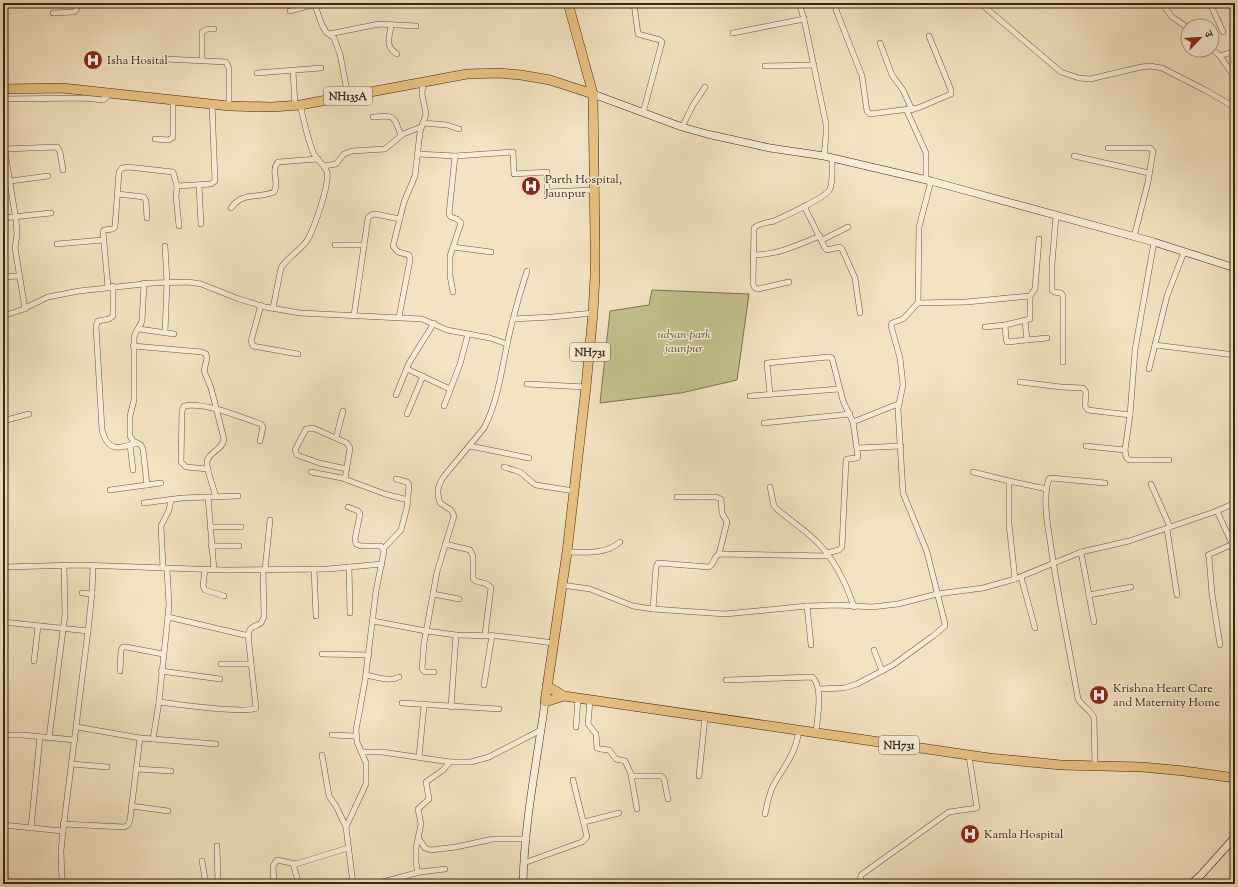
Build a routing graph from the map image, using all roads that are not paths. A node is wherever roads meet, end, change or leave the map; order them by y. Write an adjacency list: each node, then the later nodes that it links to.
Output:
1 (77, 3): 11 (street)
2 (568, 3): 37 (highway, NH731)
3 (634, 3): 46 (street)
4 (799, 3): 12 (street)
5 (834, 3): 45 (street)
6 (981, 3): 44 (street)
7 (1210, 3): 17 (street)
8 (315, 4): 10 (street); 19 (street)
9 (1164, 4): 13 (street)
10 (290, 11)
11 (53, 14)
12 (804, 19): 18 (street); 27 (street)
13 (1180, 22)
14 (392, 25): 15 (street); 19 (street); 23 (street)
15 (416, 26)
16 (214, 29): 26 (street)
17 (1223, 32)
18 (733, 33)
19 (329, 34): 38 (street)
20 (929, 36): 45 (street)
21 (880, 43): 45 (street)
22 (1235, 51): 24 (street)
23 (397, 54)
24 (1220, 56): 32 (street)
25 (165, 59): 26 (street)
26 (202, 60): 43 (street)
27 (814, 65): 28 (street); 58 (street)
28 (766, 66)
29 (321, 68): 30 (street)
30 (293, 71): 31 (street); 42 (street)
31 (257, 73)
32 (1235, 78)
33 (423, 82): 37 (highway, NH135A); 38 (highway, NH135A); 48 (street)
34 (705, 87): 49 (street)
35 (3, 89): 36 (highway, NH135A)
36 (112, 93): 39 (street); 40 (highway, NH135A)
37 (593, 94): 46 (main road); 71 (highway, NH731)
38 (348, 96): 42 (highway, NH135A)
39 (3, 98)
40 (173, 100): 41 (highway, NH135A); 52 (street)
41 (212, 104): 43 (highway, NH135A); 69 (street)
42 (298, 105): 43 (highway, NH135A); 61 (street)
43 (229, 106)
44 (1235, 109)
45 (909, 110): 67 (street)
46 (643, 113): 49 (main road)
47 (373, 117): 51 (street)
48 (422, 125): 50 (street); 51 (street); 56 (street)
49 (682, 127): 58 (main road)
50 (458, 129)
51 (401, 135): 62 (street)
52 (155, 139)
53 (3, 140): 55 (street)
54 (1108, 148): 64 (street)
55 (4, 151): 63 (street); 66 (street)
56 (418, 154): 57 (street); 80 (street)
57 (455, 156): 71 (street); 93 (street)
58 (824, 156): 60 (main road)
59 (1074, 156): 64 (street)
60 (832, 158): 67 (main road); 73 (street)
61 (318, 159): 62 (street); 74 (street)
62 (324, 166): 110 (street)
63 (63, 170)
64 (1149, 173): 84 (street)
65 (48, 176): 66 (street)
66 (10, 181): 68 (street); 76 (street)
67 (929, 181): 77 (main road); 107 (street)
68 (3, 182)
69 (199, 185): 70 (street); 81 (street)
70 (177, 186): 72 (street); 82 (street)
71 (594, 190): 111 (highway, NH731)
72 (118, 194): 79 (street); 87 (street)
73 (804, 206): 85 (street); 96 (street)
74 (231, 208)
75 (51, 213): 76 (street)
76 (16, 216): 78 (street); 99 (street)
77 (1056, 216): 84 (main road); 132 (street)
78 (3, 218)
79 (147, 218)
80 (400, 219): 91 (street); 115 (street)
81 (201, 224)
82 (178, 226)
83 (848, 227): 85 (street)
84 (1134, 237): 88 (main road)
85 (821, 238): 96 (street); 112 (street)
86 (1039, 239): 106 (street)
87 (103, 240): 89 (street); 104 (street)
88 (1154, 242): 95 (main road); 151 (street)
89 (57, 244)
90 (335, 245): 91 (street)
91 (364, 245): 113 (street)
92 (165, 246): 101 (street)
93 (452, 247): 94 (street); 105 (street)
94 (491, 252)
95 (1184, 252): 97 (main road); 128 (street)
96 (753, 255): 102 (street)
97 (1235, 268)
98 (527, 271): 116 (street)
99 (20, 276): 100 (street); 109 (street)
100 (3, 277)
101 (167, 282): 103 (street); 108 (street); 122 (street)
102 (790, 282)
103 (144, 284): 104 (street); 121 (street)
104 (111, 287): 109 (street); 158 (street)
105 (453, 292)
106 (1030, 296): 107 (street); 117 (street)
107 (918, 303): 144 (street)
108 (261, 305): 110 (street); 130 (street)
109 (25, 308): 114 (street)
110 (273, 308): 113 (street)
111 (593, 313): 116 (street); 138 (highway, NH731)
112 (860, 313)
113 (354, 315): 115 (street)
114 (3, 316)
115 (399, 317): 118 (street)
116 (513, 319): 127 (street)
117 (1025, 321): 119 (street); 126 (street)
118 (434, 324): 124 (street); 133 (street)
119 (1005, 325): 120 (street); 126 (street)
120 (985, 327)
121 (139, 329): 122 (street); 129 (street)
122 (165, 332): 123 (street)
123 (174, 334)
124 (468, 334): 127 (street); 139 (street)
125 (1048, 338): 126 (street)
126 (1027, 340)
127 (507, 344): 159 (street)
128 (1155, 345): 131 (street); 134 (street)
129 (133, 346): 146 (street); 157 (street)
130 (298, 354)
131 (1235, 355)
132 (1063, 362)
133 (407, 369): 135 (street); 142 (street)
134 (1149, 369)
135 (423, 376): 139 (street); 149 (street)
136 (1020, 382): 151 (street)
137 (527, 384): 138 (street)
138 (586, 387): 184 (highway, NH731)
139 (450, 389): 145 (street)
140 (839, 389): 141 (street); 141 (street); 150 (street)
141 (770, 394): 143 (street)
142 (396, 395)
143 (750, 396)
144 (898, 404): 153 (street); 160 (street)
145 (444, 406)
146 (217, 409): 156 (street); 168 (street); 168 (street)
147 (343, 412): 155 (street)
148 (29, 414): 152 (street)
149 (407, 414)
150 (850, 414): 153 (street); 154 (street)
151 (1130, 415): 163 (street)
152 (3, 421)
153 (853, 422): 162 (street)
154 (764, 423)
155 (336, 438): 169 (street); 169 (street)
156 (260, 441)
157 (137, 443): 158 (street); 180 (street)
158 (130, 445): 170 (street)
159 (470, 446): 164 (street); 200 (street)
160 (901, 446): 162 (street); 228 (street)
161 (1086, 446): 163 (street)
162 (857, 448): 209 (street)
163 (1125, 450): 165 (street)
164 (529, 458)
165 (1169, 460)
166 (504, 467): 184 (street)
167 (3, 469): 176 (street)
168 (208, 469): 185 (street)
169 (347, 469): 174 (street)
170 (133, 470)
171 (311, 472): 174 (street)
172 (973, 472): 175 (street)
173 (396, 478): 190 (street)
174 (345, 479): 190 (street)
175 (1009, 481): 182 (street); 222 (street)
176 (3, 482)
177 (160, 483): 180 (street)
178 (1105, 483): 182 (street)
179 (1152, 484): 198 (street)
180 (147, 485): 183 (street)
181 (770, 487): 209 (street)
182 (1047, 489): 210 (street)
183 (110, 490)
184 (574, 491): 206 (highway, NH731)
185 (216, 496): 186 (street); 187 (street)
186 (238, 496)
187 (208, 497): 189 (street); 196 (street)
188 (677, 497): 208 (street)
189 (171, 500): 191 (street); 216 (street)
190 (408, 500): 204 (street)
191 (144, 503)
192 (1235, 504): 194 (street)
193 (348, 507): 204 (street)
194 (1217, 511): 198 (street); 201 (street)
195 (270, 520): 220 (street)
196 (210, 527): 197 (street); 202 (street)
197 (240, 527)
198 (1168, 528): 207 (street); 230 (street)
199 (620, 542): 206 (street)
200 (445, 544): 227 (street); 248 (street)
201 (1233, 544): 205 (street); 252 (street)
202 (211, 546): 203 (street); 219 (street)
203 (239, 546)
204 (384, 548): 211 (street)
205 (1235, 550)
206 (567, 552): 223 (highway, NH731)
207 (1081, 552): 210 (street); 229 (street)
208 (719, 554): 209 (street); 235 (street)
209 (827, 555): 234 (street)
210 (1053, 563): 221 (street); 302 (street)
211 (382, 564): 215 (street); 239 (street)
212 (64, 565): 213 (street); 214 (street); 243 (street)
213 (92, 566): 216 (street); 225 (street)
214 (3, 567)
215 (349, 567): 218 (street); 236 (street)
216 (165, 568): 217 (street); 237 (street)
217 (205, 569): 219 (street); 231 (street)
218 (314, 569): 220 (street); 238 (street)
219 (214, 570): 220 (street)
220 (264, 570): 249 (street)
221 (1021, 577): 222 (street); 244 (street)
222 (1015, 579): 228 (street)
223 (562, 585): 235 (street); 251 (highway, NH731)
224 (1131, 587): 229 (street)
225 (92, 593): 226 (street); 245 (street)
226 (82, 594)
227 (433, 594): 232 (street); 246 (street)
228 (937, 594): 234 (street); 263 (street)
229 (1089, 595): 241 (street)
230 (1177, 595)
231 (224, 596)
232 (459, 599)
233 (807, 606): 234 (street); 235 (street); 253 (street)
234 (854, 607)
235 (654, 609)
236 (350, 613)
237 (168, 616): 249 (street); 255 (street)
238 (316, 616)
239 (373, 621): 246 (street); 257 (street)
240 (3, 622): 242 (street)
241 (1094, 622)
242 (38, 626): 243 (street); 258 (street)
243 (63, 628): 245 (street); 291 (street)
244 (1035, 628)
245 (88, 631): 282 (street)
246 (426, 631): 247 (street); 264 (street)
247 (456, 635): 248 (street); 279 (street)
248 (485, 635): 250 (street)
249 (248, 636): 260 (street)
250 (492, 636): 251 (street); 269 (street)
251 (554, 643): 270 (highway, NH731)
252 (1220, 644)
253 (811, 645)
254 (874, 650): 263 (street)
255 (163, 654): 261 (street); 262 (street)
256 (322, 654): 257 (street)
257 (369, 655): 265 (street)
258 (34, 661)
259 (221, 664): 260 (street)
260 (251, 664): 275 (street)
261 (120, 671)
262 (161, 671): 267 (street); 275 (street)
263 (882, 671): 271 (street)
264 (434, 672)
265 (366, 675): 266 (street); 289 (street)
266 (399, 678)
267 (220, 679)
268 (726, 680): 271 (street)
269 (484, 685)
270 (547, 686): 272 (highway, NH731); 276 (highway, NH731)
271 (819, 689): 286 (street)
272 (564, 696): 273 (highway, NH731); 276 (highway, NH731)
273 (578, 698): 274 (highway, NH731); 283 (street)
274 (590, 700): 281 (highway, NH731); 306 (street)
275 (159, 702): 293 (street)
276 (545, 702): 284 (main road)
277 (402, 703): 278 (street)
278 (424, 706): 279 (street); 299 (street)
279 (451, 707): 280 (street)
280 (499, 709)
281 (705, 717): 285 (highway, NH731); 307 (street)
282 (77, 727): 292 (street); 294 (street)
283 (576, 728)
284 (541, 730): 300 (street); 324 (main road)
285 (799, 731): 286 (highway, NH731); 315 (street)
286 (816, 733): 298 (highway, NH731)
287 (3, 735): 290 (street)
288 (332, 735): 289 (street)
289 (355, 736): 296 (street)
290 (40, 737): 291 (street); 320 (street)
291 (49, 738): 294 (street)
292 (140, 738): 293 (street); 304 (street)
293 (153, 739): 295 (street)
294 (75, 740): 301 (street)
295 (216, 744)
296 (362, 752): 299 (street); 319 (street)
297 (322, 755): 319 (street)
298 (969, 756): 302 (highway, NH731); 340 (street)
299 (419, 757): 300 (street)
300 (450, 762): 322 (street)
301 (72, 764): 303 (street); 317 (street)
302 (1095, 766): 308 (highway, NH731)
303 (107, 767)
304 (136, 769): 305 (street); 311 (street)
305 (171, 771)
306 (631, 775): 310 (street); 312 (street)
307 (699, 776)
308 (1235, 778)
309 (573, 780): 316 (street)
310 (668, 799)
311 (131, 806): 313 (street); 317 (street)
312 (637, 809)
313 (168, 811)
314 (619, 813): 316 (street)
315 (765, 814)
316 (584, 822): 328 (street)
317 (64, 824): 321 (street)
318 (3, 825): 320 (street)
319 (346, 827): 326 (street)
320 (32, 828): 321 (street)
321 (63, 831): 332 (street)
322 (418, 838): 324 (street); 331 (street)
323 (1235, 838): 341 (main road)
324 (527, 839): 328 (main road)
325 (217, 846): 334 (street)
326 (348, 848): 329 (street); 337 (street)
327 (202, 861): 333 (street)
328 (524, 863): 339 (main road)
329 (293, 864): 335 (street); 336 (street)
330 (445, 869): 331 (street)
331 (418, 873): 338 (street)
332 (62, 884)
333 (206, 884)
334 (218, 884)
335 (274, 884)
336 (298, 884)
337 (353, 884)
338 (375, 884)
339 (523, 884)
340 (860, 884)
341 (1191, 884)

